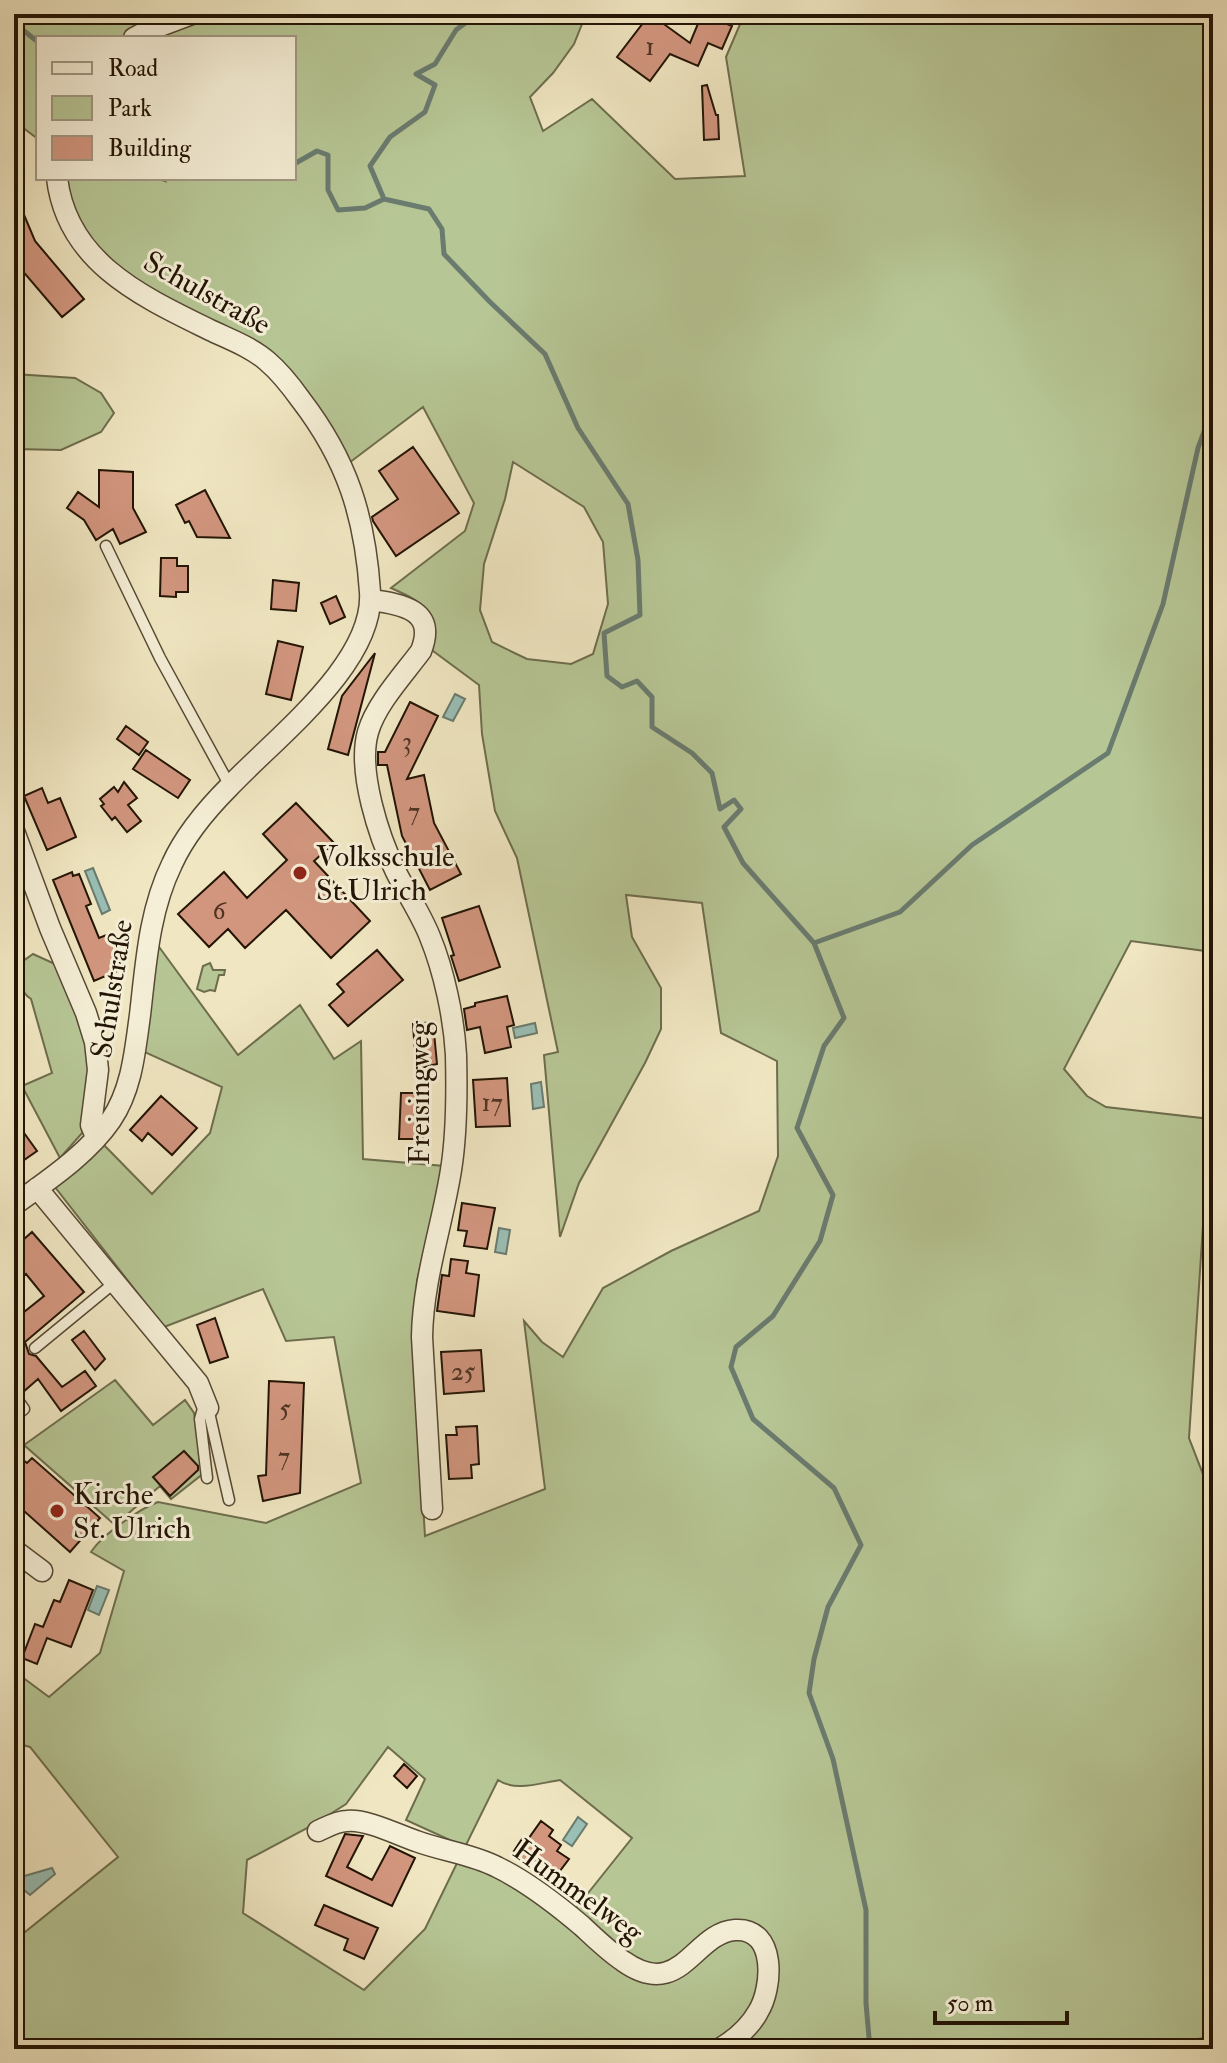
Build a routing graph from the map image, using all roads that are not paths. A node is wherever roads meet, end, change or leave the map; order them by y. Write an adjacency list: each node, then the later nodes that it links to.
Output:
1 (192, 14): 2 (street)
2 (171, 18): 3 (street)
3 (138, 36)
4 (57, 180): 6 (street, Schulstraße)
5 (106, 546): 7 (lane)
6 (371, 600): 7 (street, Schulstraße); 19 (street, Freisingweg)
7 (230, 786): 9 (street, Schulstraße)
8 (14, 831): 9 (street)
9 (96, 1137): 10 (street, Schulstraße)
10 (37, 1188): 11 (street, Schulstraße); 12 (street)
11 (14, 1205)
12 (114, 1283): 13 (lane); 15 (street)
13 (35, 1348)
14 (14, 1395): 16 (lane)
15 (208, 1408): 17 (lane); 18 (lane)
16 (14, 1417)
17 (207, 1478)
18 (229, 1500)
19 (432, 1509)
20 (14, 1550): 21 (street)
21 (42, 1571)
22 (318, 1831): 23 (street, Hummelweg)
23 (719, 2049)

